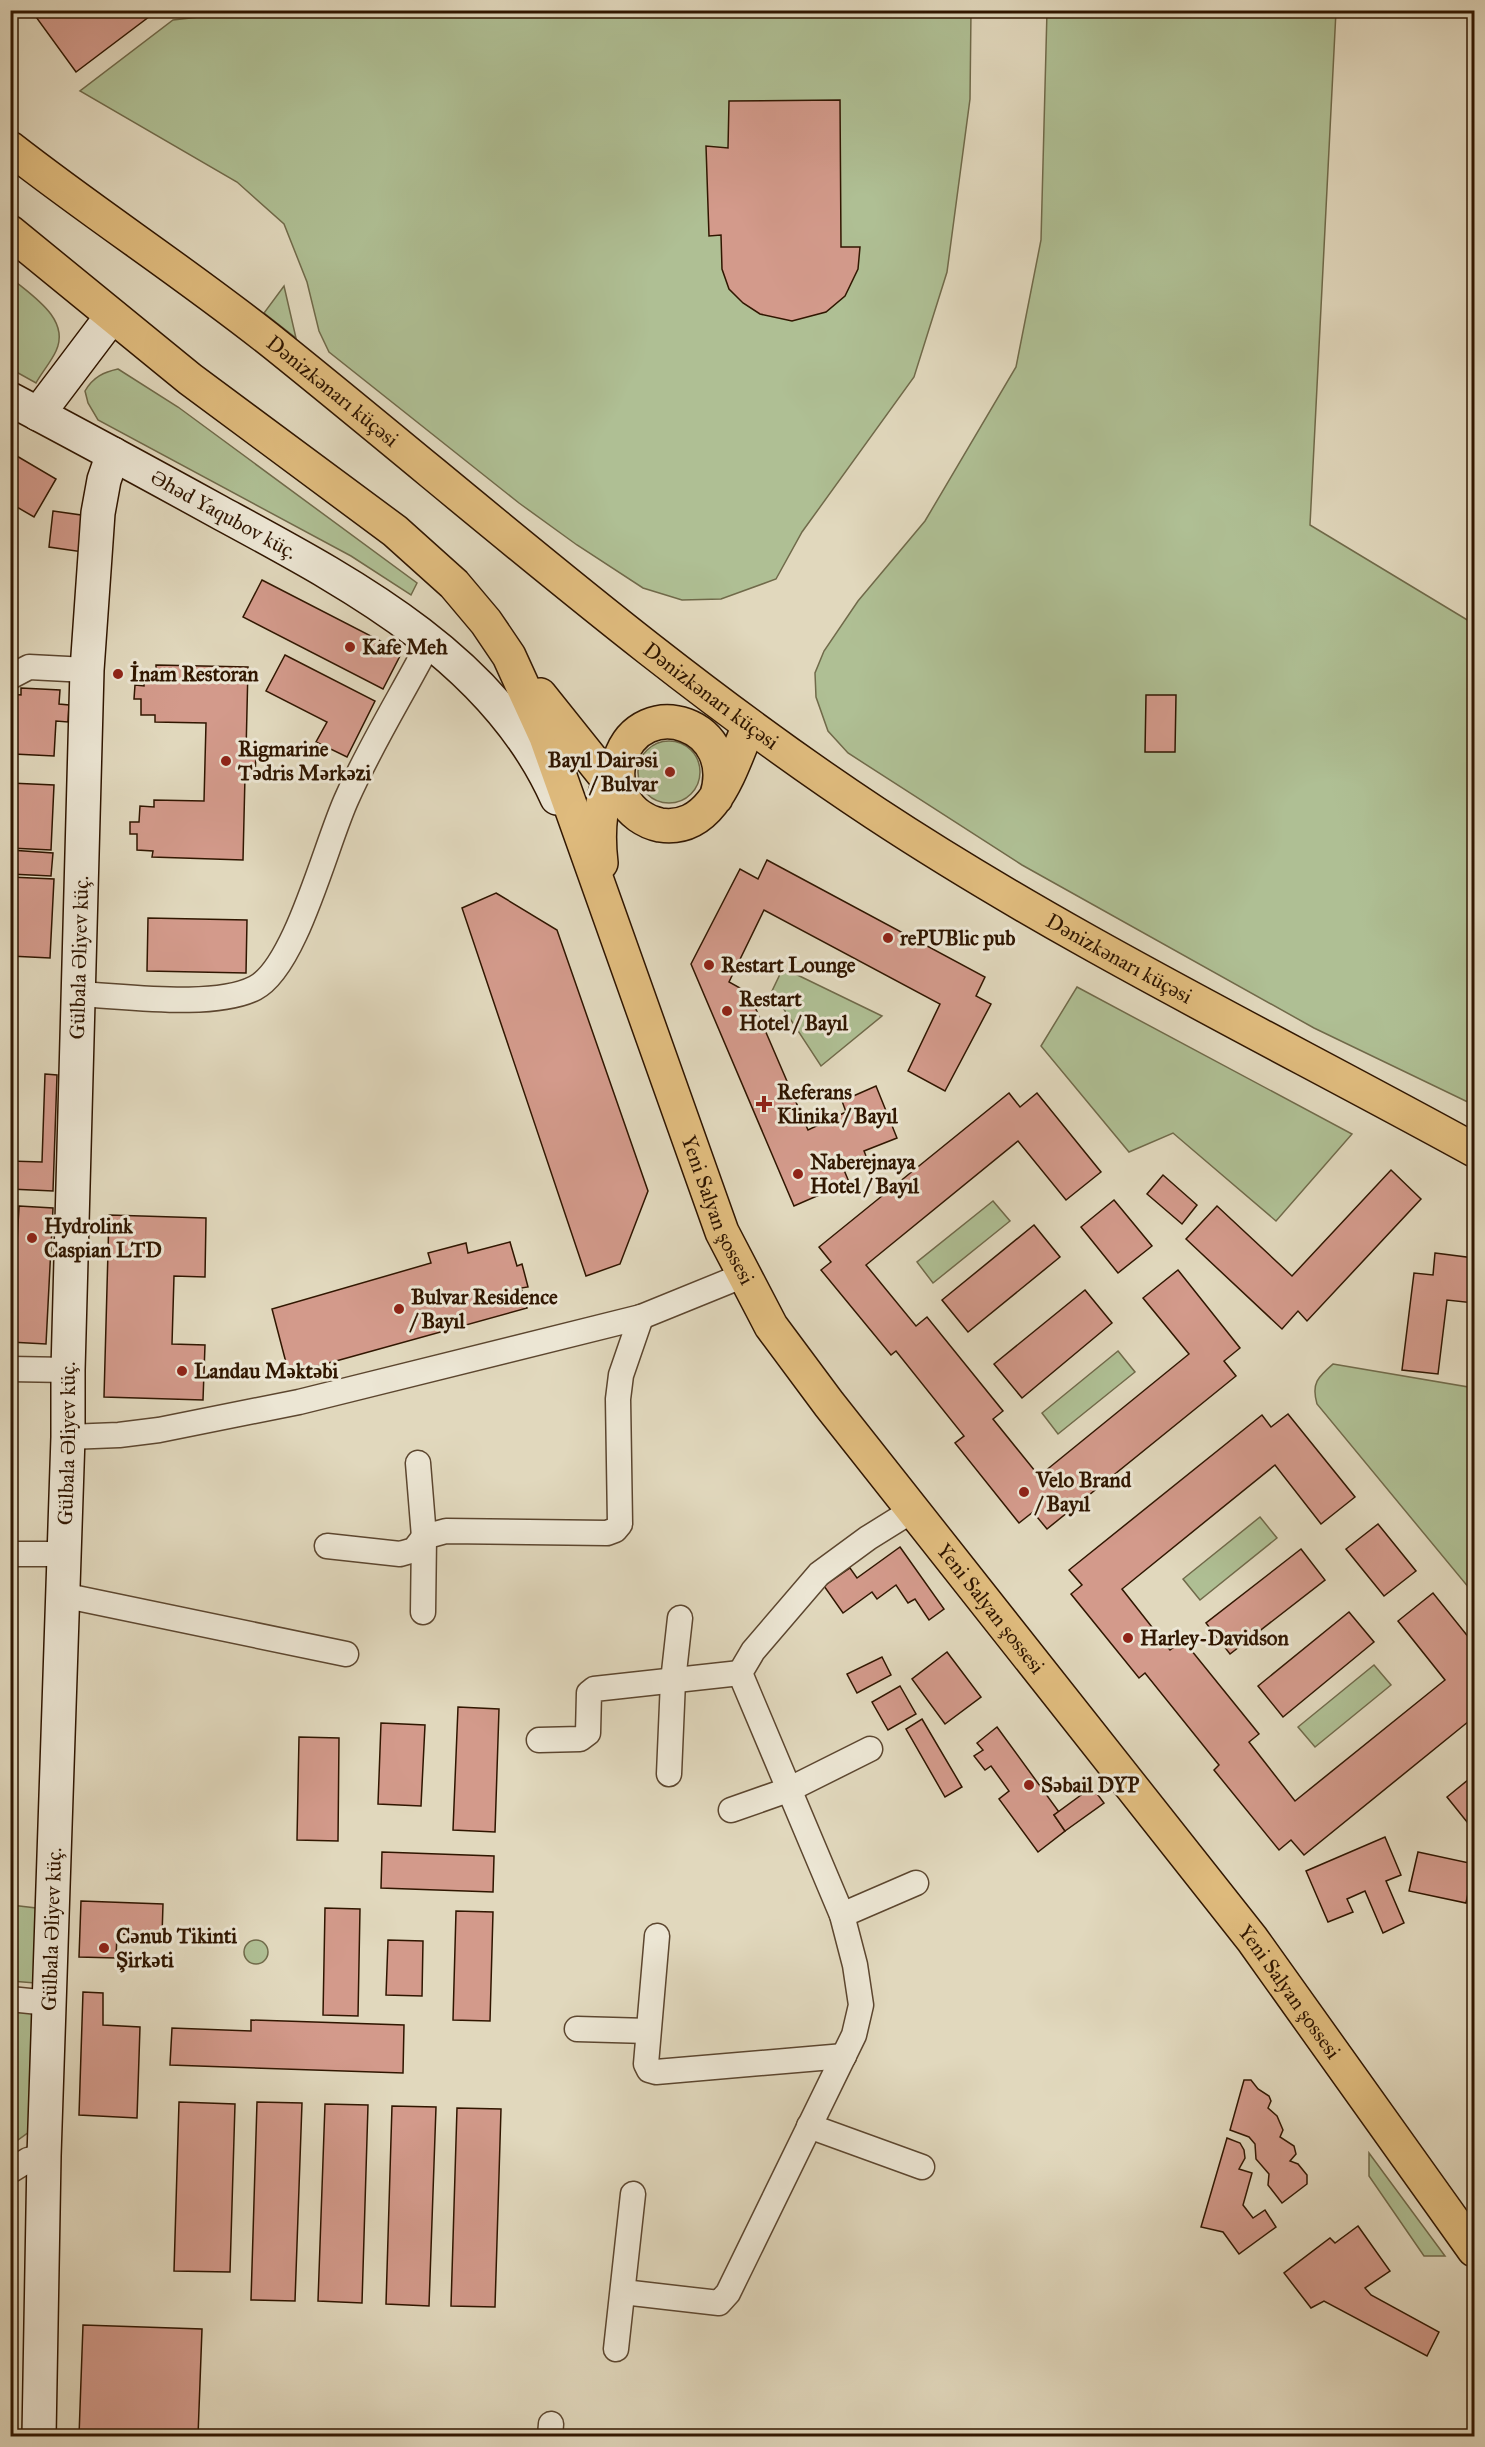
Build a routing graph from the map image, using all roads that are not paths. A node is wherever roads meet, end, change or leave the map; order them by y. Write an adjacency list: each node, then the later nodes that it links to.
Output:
1 (10, 148): 10 (highway, Dənizkənarı küçəsi)
2 (10, 232): 3 (highway)
3 (112, 316): 4 (street); 7 (highway)
4 (24, 406): 5 (street, Əhəd Yaqubov küç.)
5 (113, 454): 6 (street, Əhəd Yaqubov küç.); 8 (street, Gülbala Əliyev küç.)
6 (430, 641): 16 (street, Əhəd Yaqubov küç.); 17 (street)
7 (509, 656): 13 (highway); 16 (highway)
8 (87, 670): 9 (street); 17 (street, Gülbala Əliyev küç.)
9 (10, 677)
10 (697, 686): 11 (highway, Dənizkənarı küçəsi); 12 (highway)
11 (749, 726): 14 (highway); 18 (highway, Dənizkənarı küçəsi)
12 (630, 742): 13 (highway); 14 (highway); 15 (highway)
13 (609, 781): 15 (highway); 16 (highway)
14 (716, 798): 15 (highway)
15 (630, 808)
16 (608, 910): 19 (highway, Yeni Salyan şossesi)
17 (78, 994): 22 (street, Gülbala Əliyev küç.)
18 (1474, 1150)
19 (742, 1276): 20 (street); 25 (highway, Yeni Salyan şossesi)
20 (640, 1317): 23 (street); 26 (street)
21 (10, 1369): 22 (street)
22 (68, 1370): 23 (street, Gülbala Əliyev küç.)
23 (68, 1437): 29 (street, Gülbala Əliyev küç.)
24 (418, 1463): 26 (street)
25 (912, 1510): 34 (street); 54 (highway, Yeni Salyan şossesi)
26 (424, 1537): 27 (street); 31 (street)
27 (327, 1546)
28 (10, 1554): 29 (street)
29 (64, 1554): 30 (street, Gülbala Əliyev küç.)
30 (62, 1595): 33 (street); 45 (street, Gülbala Əliyev küç.)
31 (423, 1612)
32 (680, 1618): 35 (street)
33 (346, 1654)
34 (741, 1673): 35 (street); 39 (street)
35 (673, 1681): 36 (street); 38 (street)
36 (539, 1740)
37 (870, 1749): 39 (street)
38 (669, 1774)
39 (788, 1790): 40 (street); 42 (street)
40 (731, 1810)
41 (916, 1883): 42 (street)
42 (842, 1915): 48 (street)
43 (657, 1936): 47 (street)
44 (10, 1999): 45 (street)
45 (49, 2003): 50 (street, Gülbala Əliyev küç.)
46 (577, 2029): 47 (street)
47 (648, 2031): 48 (street)
48 (844, 2056): 49 (street)
49 (809, 2126): 51 (street); 55 (street)
50 (44, 2156): 52 (street); 57 (street, Gülbala Əliyev küç.)
51 (922, 2167)
52 (10, 2171)
53 (633, 2194): 55 (street)
54 (1474, 2250)
55 (623, 2292): 56 (street)
56 (616, 2349)
57 (39, 2436)

